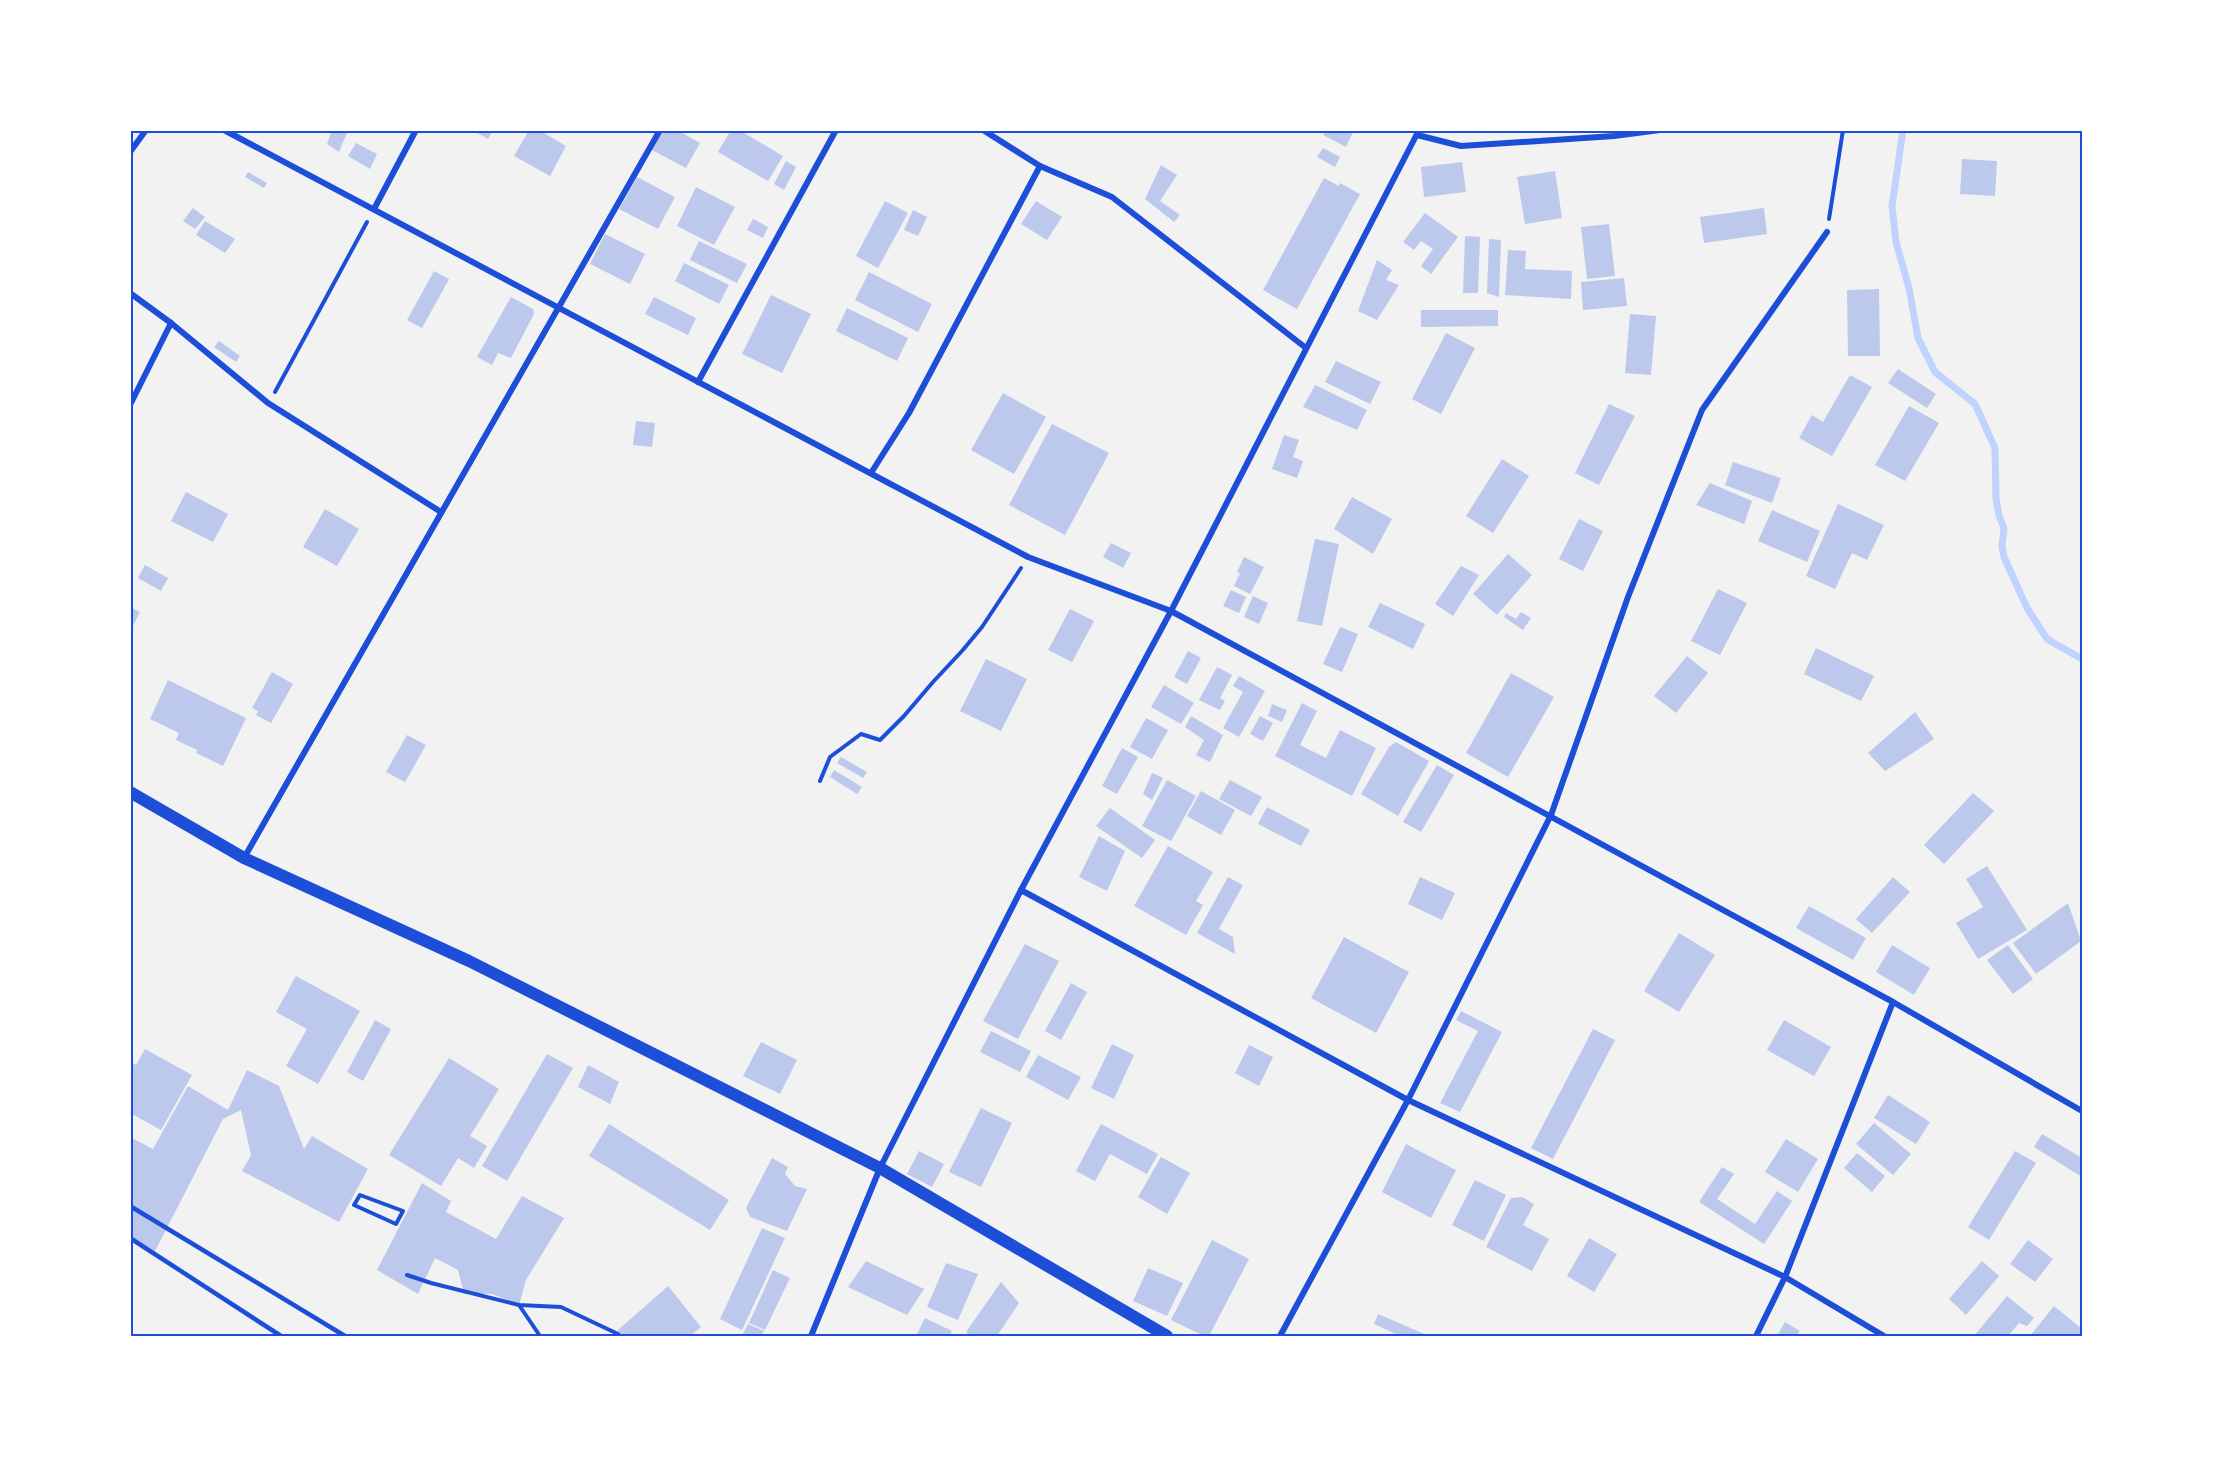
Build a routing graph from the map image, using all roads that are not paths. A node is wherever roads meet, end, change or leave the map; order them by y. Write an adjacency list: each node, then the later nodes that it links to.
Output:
1 (146, 130): 9 (street)
2 (224, 130): 11 (street)
3 (416, 130): 11 (street)
4 (660, 130): 14 (street)
5 (836, 130): 17 (street)
6 (983, 130): 10 (street)
7 (1660, 130): 8 (street)
8 (1418, 133): 16 (street)
9 (130, 152)
10 (1040, 166): 16 (street); 19 (street)
11 (374, 209): 14 (street)
12 (1827, 232): 23 (street)
13 (130, 293): 15 (street)
14 (558, 308): 17 (street); 20 (street)
15 (171, 323): 18 (street); 20 (street)
16 (1305, 348): 21 (street)
17 (698, 382): 19 (street)
18 (130, 405)
19 (871, 473): 21 (street)
20 (441, 512): 24 (street)
21 (1171, 611): 23 (street); 25 (street)
22 (130, 792): 24 (main road)
23 (1551, 815): 26 (street); 27 (street)
24 (244, 858): 29 (main road)
25 (1021, 890): 27 (street); 29 (street)
26 (1893, 1002): 28 (street); 32 (street)
27 (1408, 1100): 32 (street); 37 (street)
28 (2082, 1111)
29 (880, 1168): 35 (street); 36 (main road)
30 (130, 1206): 34 (lane)
31 (130, 1238): 33 (lane)
32 (1785, 1277): 38 (street); 39 (street)
33 (281, 1336)
34 (345, 1336)
35 (811, 1336)
36 (1167, 1336)
37 (1280, 1336)
38 (1756, 1336)
39 (1884, 1336)

